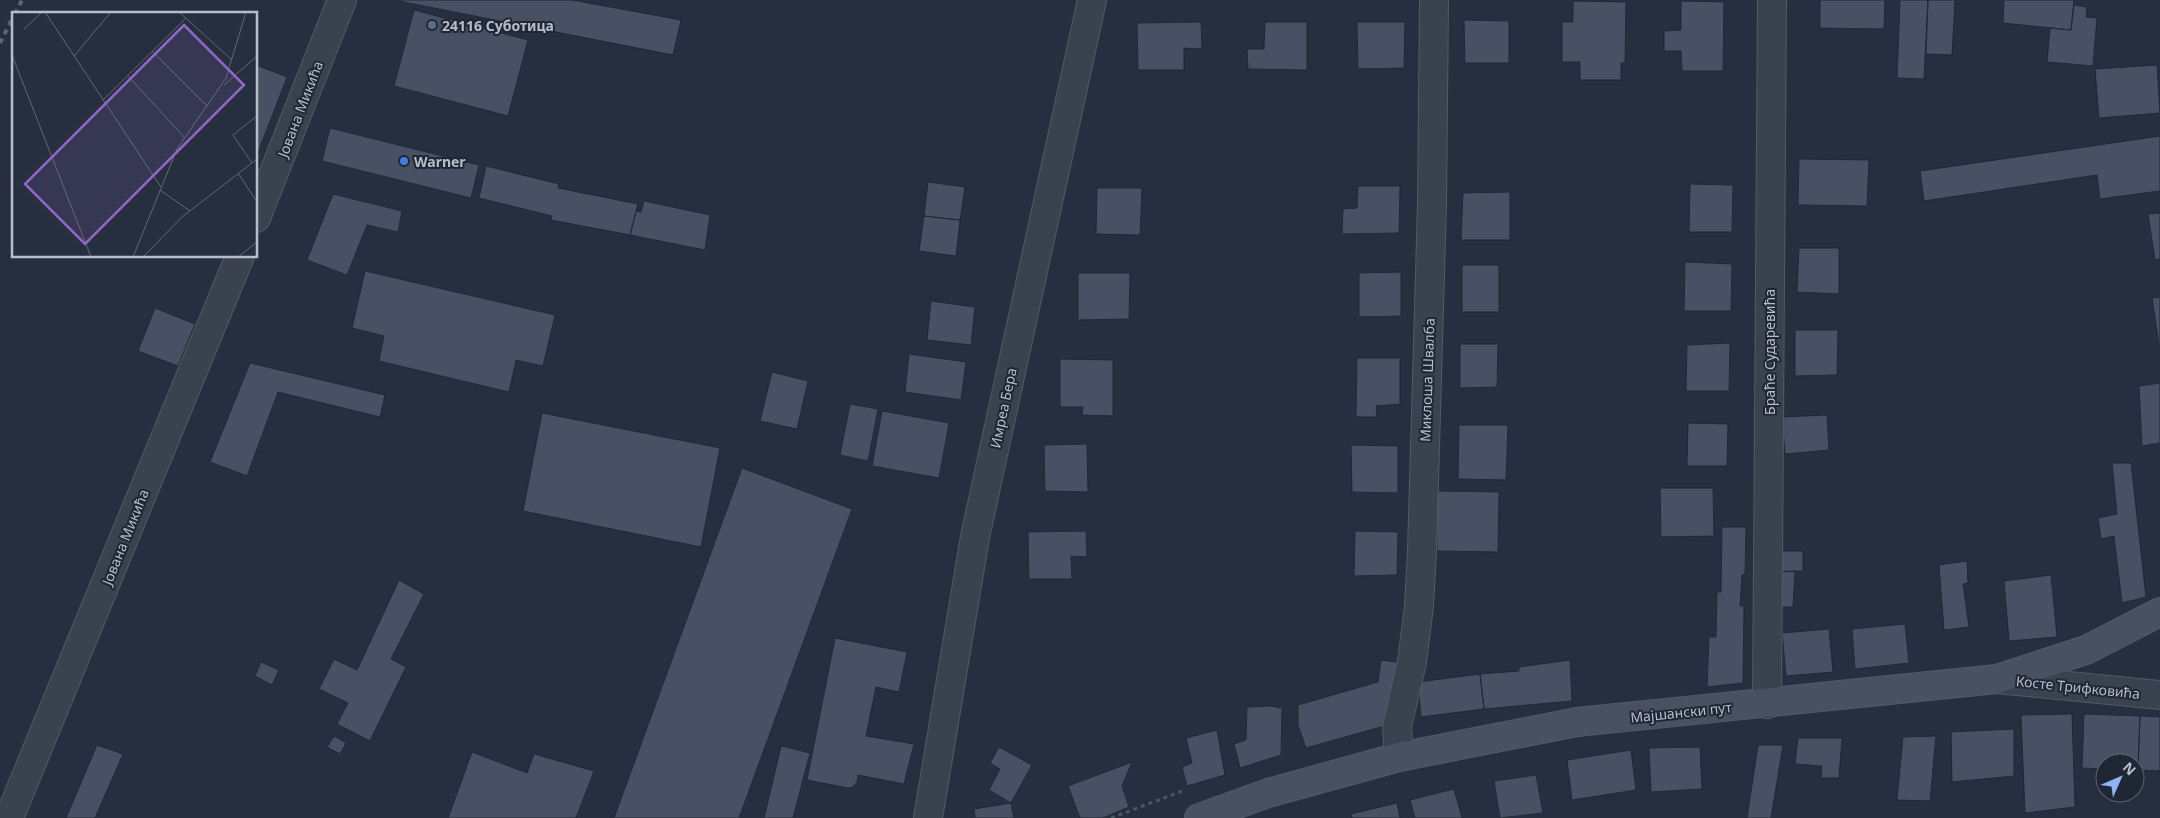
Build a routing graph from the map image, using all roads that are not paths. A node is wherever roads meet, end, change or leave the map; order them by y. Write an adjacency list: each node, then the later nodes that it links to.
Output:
1 (342, 0): 5 (street, Јована Микића)
2 (1092, 0): 13 (street, Имреа Бера)
3 (1434, 0): 11 (street, Миклоша Швалба)
4 (1772, 0): 10 (street, Браће Сударевића)
5 (258, 213)
6 (239, 258): 12 (street, Јована Микића)
7 (2160, 612): 8 (street, Мајшански пут)
8 (1997, 679): 9 (street, Косте Трифковића); 10 (street, Мајшански пут)
9 (2160, 695)
10 (1767, 704): 11 (street, Мајшански пут)
11 (1399, 757): 14 (street, Мајшански пут)
12 (9, 818)
13 (928, 818)
14 (1199, 818)

